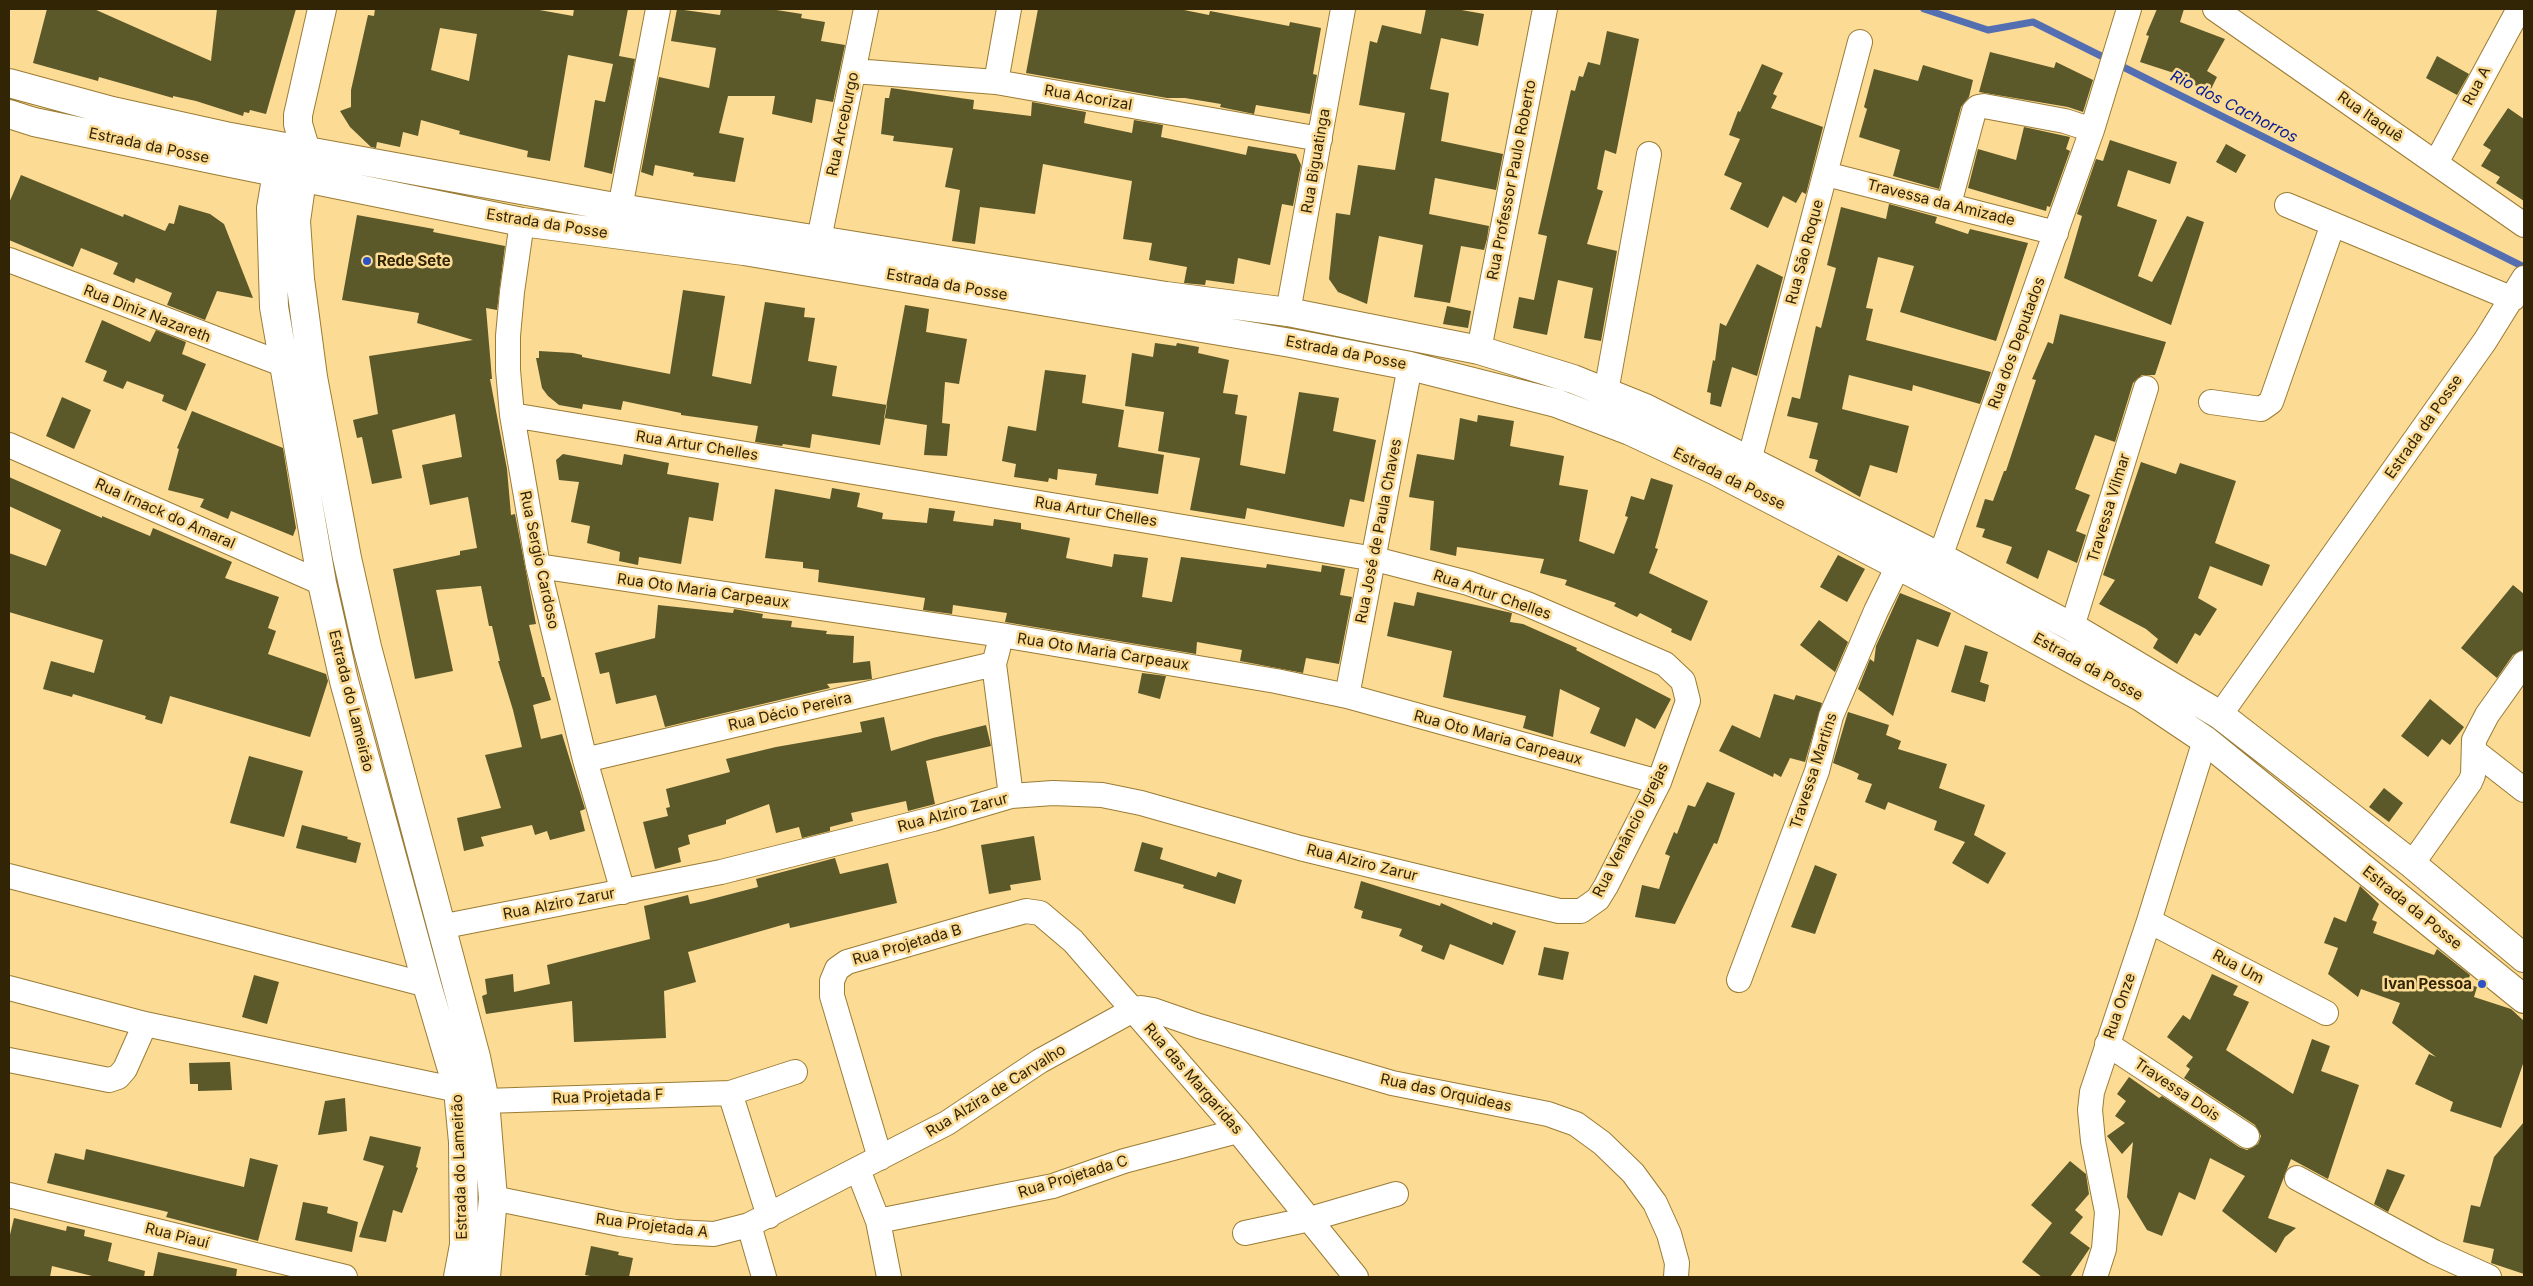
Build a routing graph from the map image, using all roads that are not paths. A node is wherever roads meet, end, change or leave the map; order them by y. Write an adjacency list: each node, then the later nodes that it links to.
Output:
1 (322, 9): 17 (main road, Estrada do Lameirão)
2 (658, 9): 24 (street)
3 (866, 9): 11 (street, Rua Arceburgo)
4 (1009, 9): 12 (street)
5 (1342, 9): 16 (street, Rua Biguatinga)
6 (1545, 9): 33 (street, Rua Professor Paulo Roberto)
7 (2129, 9): 15 (street, Rua dos Deputados)
8 (2215, 9): 19 (street, Rua Itaquê)
9 (2519, 9): 19 (street, Rua A)
10 (1860, 42): 20 (street, Rua São Roque)
11 (854, 71): 12 (street, Rua Acorizal); 29 (street, Rua Arceburgo)
12 (996, 82): 16 (street, Rua Acorizal)
13 (9, 83): 17 (main road, Estrada da Posse)
14 (9, 114): 21 (main road, Estrada da Posse)
15 (2092, 130): 22 (street); 28 (street, Rua dos Deputados)
16 (1320, 139): 32 (street, Rua Biguatinga)
17 (294, 148): 21 (main road, Estrada do Lameirão); 24 (main road, Estrada da Posse)
18 (1649, 154): 37 (street)
19 (2436, 163): 27 (street, Rua Itaquê)
20 (1826, 174): 22 (street, Travessa da Amizade); 41 (street, Rua São Roque)
21 (289, 175): 25 (main road, Estrada da Posse); 34 (main road, Estrada do Lameirão); 65 (main road, Estrada do Lameirão)
22 (1949, 204): 28 (street, Travessa da Amizade)
23 (2286, 205): 26 (street)
24 (620, 208): 29 (main road, Estrada da Posse)
25 (522, 222): 35 (main road, Estrada da Posse); 39 (street, Rua Sergio Cardoso)
26 (2333, 224): 31 (street); 38 (street)
27 (2524, 225)
28 (2056, 233): 42 (street, Rua dos Deputados)
29 (819, 239): 32 (main road, Estrada da Posse)
30 (9, 260): 34 (street, Rua Diniz Nazareth)
31 (2519, 287): 53 (street, Estrada da Posse)
32 (1288, 312): 33 (main road, Estrada da Posse)
33 (1479, 350): 37 (main road, Estrada da Posse)
34 (285, 365): 46 (main road, Estrada do Lameirão)
35 (1410, 366): 43 (street, Rua José de Paula Chaves); 45 (main road, Estrada da Posse)
36 (2146, 388): 47 (street, Travessa Vilmar)
37 (1606, 392): 41 (main road, Estrada da Posse)
38 (2211, 402)
39 (512, 415): 43 (street, Rua Artur Chelles); 44 (street, Rua Sergio Cardoso)
40 (9, 445): 46 (street, Rua Irnack do Amaral)
41 (1749, 461): 42 (main road, Estrada da Posse)
42 (1940, 557): 47 (main road, Estrada da Posse)
43 (1375, 559): 51 (street, Rua Artur Chelles); 52 (street, Rua José de Paula Chaves)
44 (538, 566): 48 (street, Rua Oto Maria Carpeaux); 56 (street, Rua Sergio Cardoso)
45 (1898, 566): 54 (main road, Estrada da Posse); 68 (street, Travessa Martins)
46 (322, 584): 69 (main road, Estrada do Lameirão)
47 (2072, 627): 53 (main road, Estrada da Posse)
48 (1000, 635): 50 (street); 52 (street, Rua Oto Maria Carpeaux)
49 (2524, 663): 55 (street)
50 (994, 664): 56 (street, Rua Décio Pereira); 59 (street)
51 (1666, 664): 57 (street, Rua Venâncio Igrejas)
52 (1347, 696): 57 (street, Rua Oto Maria Carpeaux)
53 (2220, 715): 60 (main road, Estrada da Posse)
54 (2205, 740): 64 (street, Rua Onze); 71 (main road, Estrada da Posse)
55 (2474, 751): 58 (street); 60 (street)
56 (585, 760): 62 (street, Rua Sergio Cardoso)
57 (1659, 782): 63 (street, Rua Venâncio Igrejas)
58 (2524, 790)
59 (1011, 796): 62 (street, Rua Alziro Zarur); 63 (street, Rua Alziro Zarur)
60 (2412, 864): 67 (main road, Estrada da Posse)
61 (9, 876): 69 (street)
62 (623, 892): 65 (street, Rua Alziro Zarur)
63 (1582, 911)
64 (2149, 921): 73 (street, Rua Um); 75 (street, Rua Onze)
65 (440, 927): 80 (main road, Estrada do Lameirão)
66 (1073, 941): 72 (street, Rua das Margaridas); 83 (street, Rua Projetada B)
67 (2524, 958)
68 (1739, 980)
69 (427, 985): 78 (main road, Estrada do Lameirão)
70 (9, 988): 74 (street)
71 (2524, 999)
72 (1133, 1010): 81 (street, Rua das Margaridas); 83 (street, Rua Alzira de Carvalho); 99 (street, Rua das Orquideas)
73 (2326, 1013)
74 (145, 1024): 76 (street); 78 (street)
75 (2107, 1044): 82 (street, Travessa Dois); 100 (street, Rua Onze)
76 (9, 1060)
77 (795, 1072): 79 (street, Rua Projetada F)
78 (458, 1090): 94 (main road, Estrada do Lameirão)
79 (730, 1093): 80 (street, Rua Projetada F); 90 (street)
80 (485, 1101): 88 (main road, Estrada do Lameirão)
81 (1238, 1131): 89 (street, Rua das Margaridas); 91 (street, Rua Projetada C)
82 (2247, 1136)
83 (880, 1158): 84 (street, Rua Alzira de Carvalho)
84 (858, 1170): 90 (street, Rua Projetada A); 91 (street)
85 (2297, 1178): 101 (street)
86 (1396, 1194): 89 (street)
87 (9, 1195): 93 (street, Rua Piauí)
88 (493, 1198): 90 (street, Rua Projetada A); 95 (main road, Estrada do Lameirão)
89 (1310, 1219): 92 (street); 98 (street, Rua das Margaridas)
90 (759, 1220): 96 (street)
91 (878, 1221): 97 (street)
92 (1245, 1232)
93 (345, 1277)
94 (458, 1277)
95 (486, 1277)
96 (764, 1277)
97 (889, 1277)
98 (1356, 1277)
99 (1676, 1277)
100 (2095, 1277)
101 (2489, 1277)

